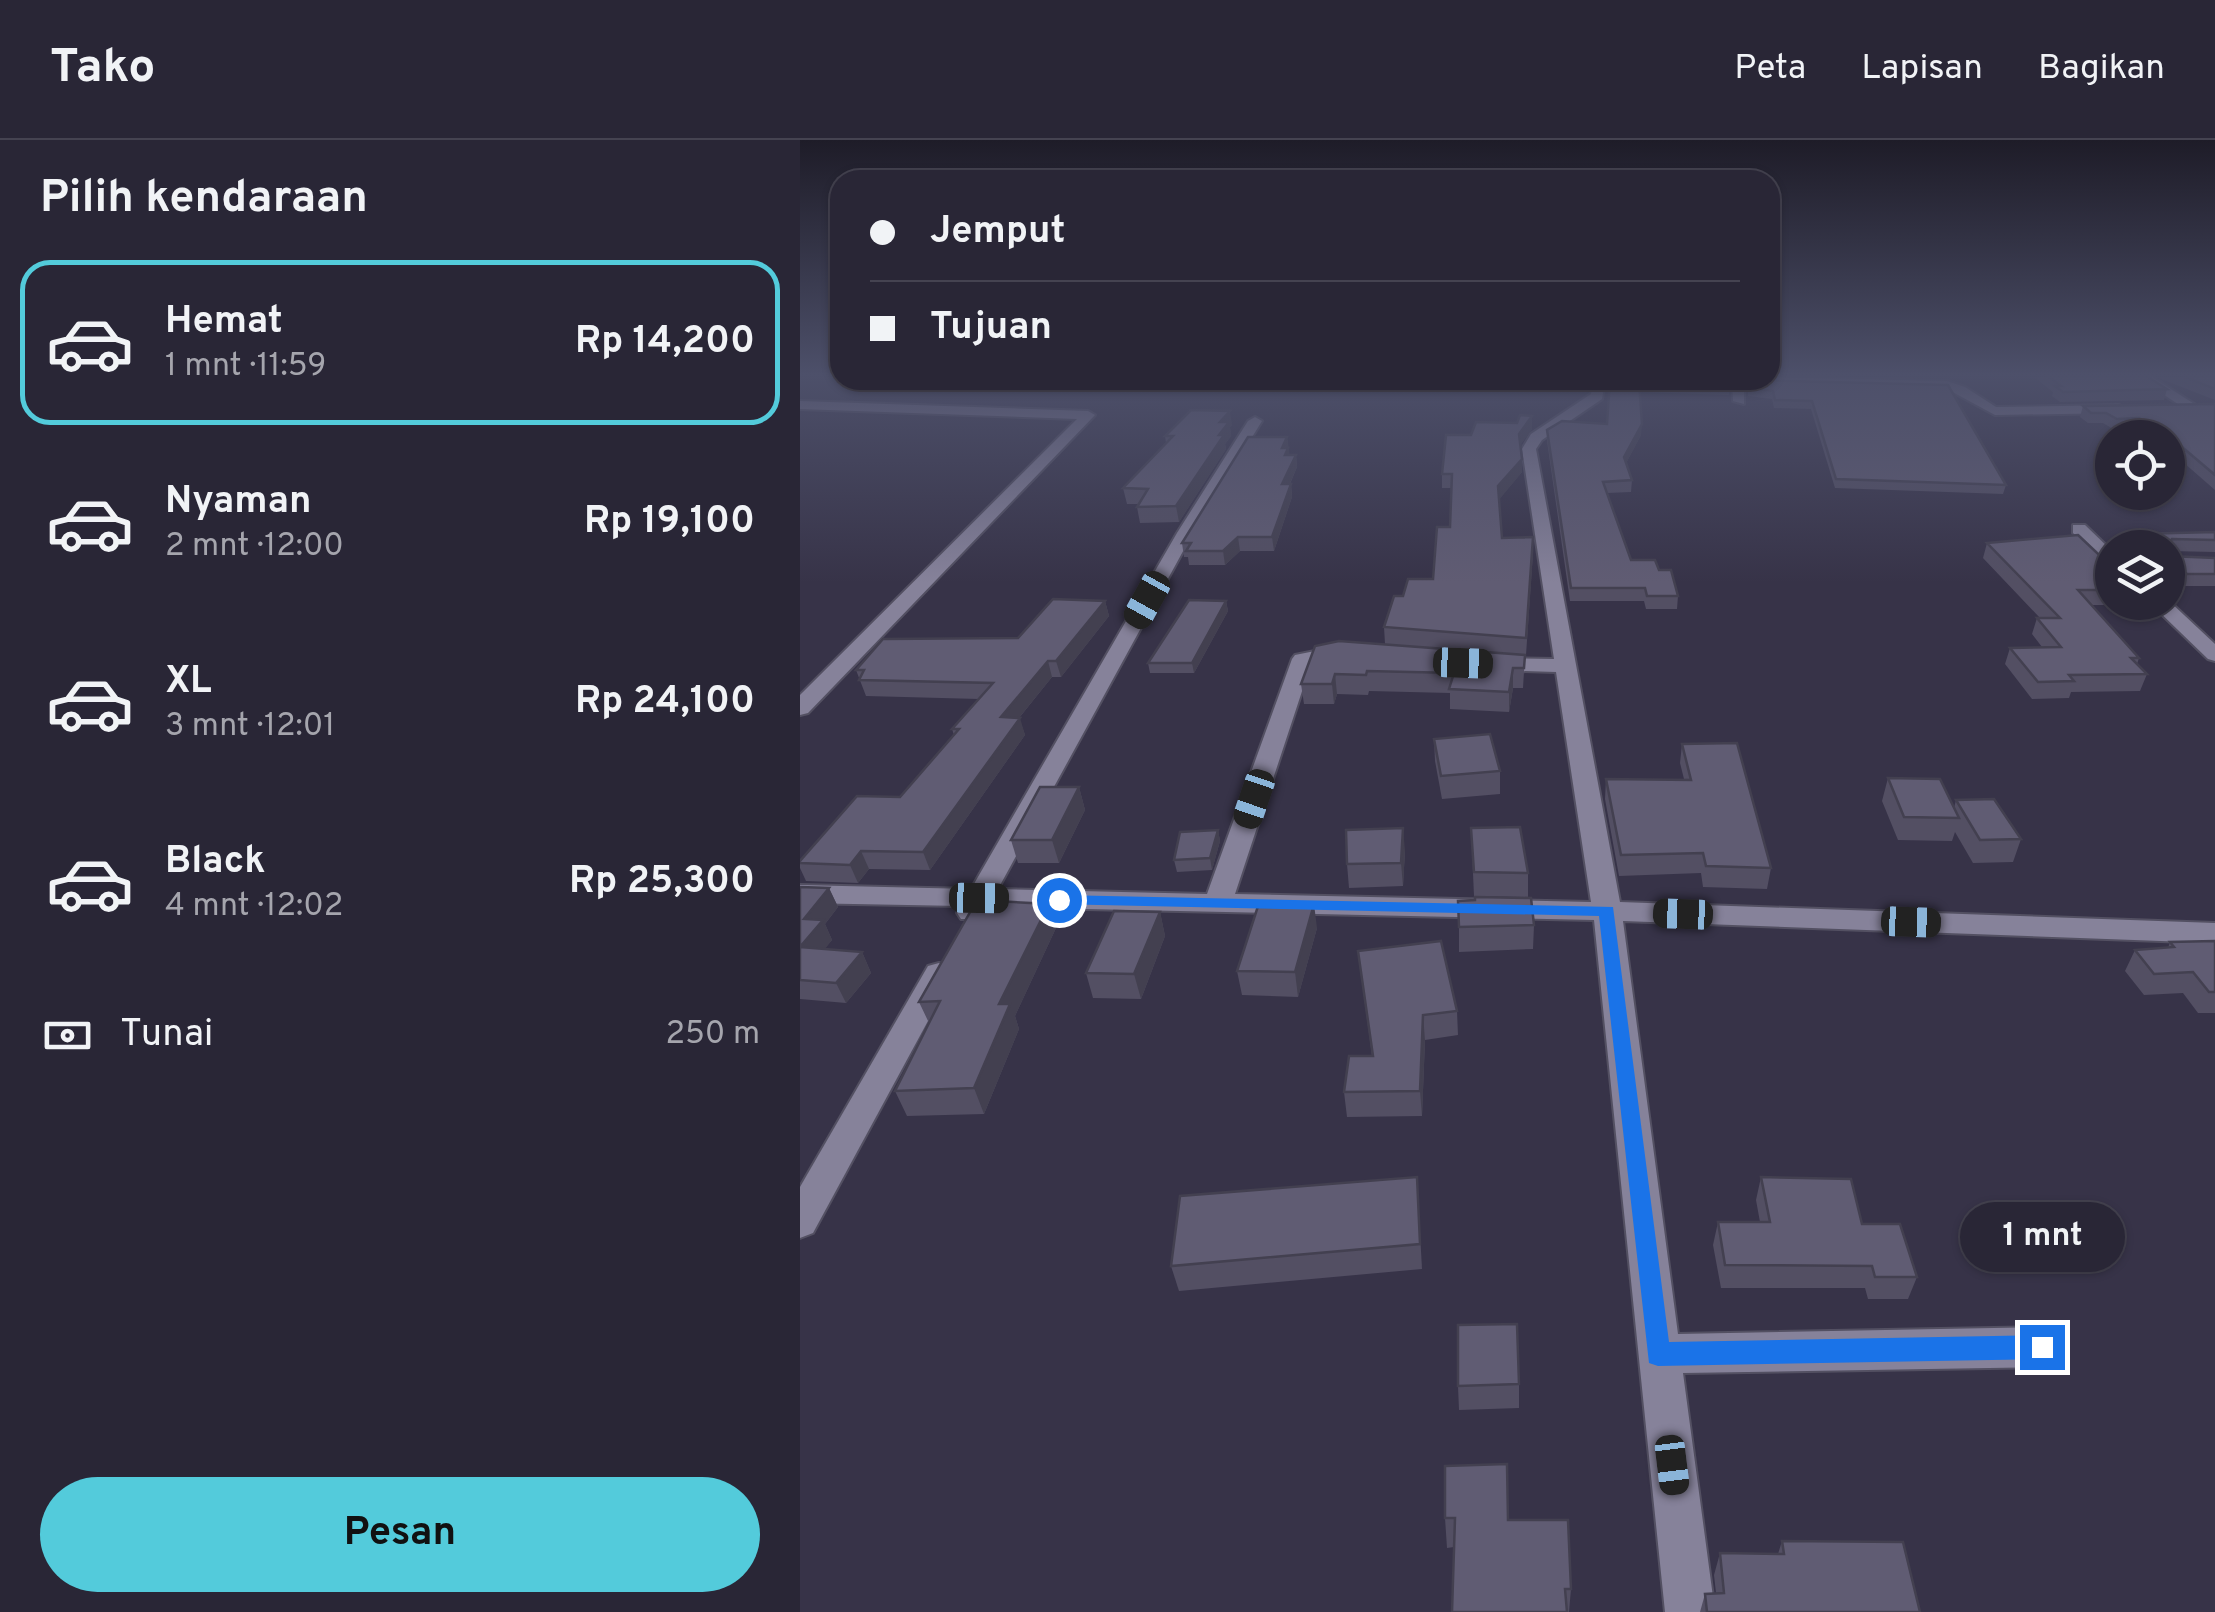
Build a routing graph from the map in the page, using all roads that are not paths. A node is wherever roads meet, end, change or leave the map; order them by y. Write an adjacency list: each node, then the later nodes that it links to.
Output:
1 (1058, 446): 11 (street)
2 (1240, 446): 13 (street)
3 (1531, 446): 10 (street)
4 (2080, 530): 5 (street)
5 (2095, 544)
6 (2177, 620): 8 (street)
7 (1367, 652): 14 (street)
8 (2215, 655)
9 (1463, 663): 10 (street)
10 (1565, 666): 15 (street)
11 (800, 708)
12 (800, 894): 13 (street)
13 (979, 898): 14 (street); 17 (street)
14 (1218, 903): 15 (street)
15 (1607, 911): 16 (street); 19 (street)
16 (2215, 933)
17 (800, 1222)
18 (2042, 1347): 19 (street)
19 (1658, 1354): 20 (street)
20 (1690, 1612)

